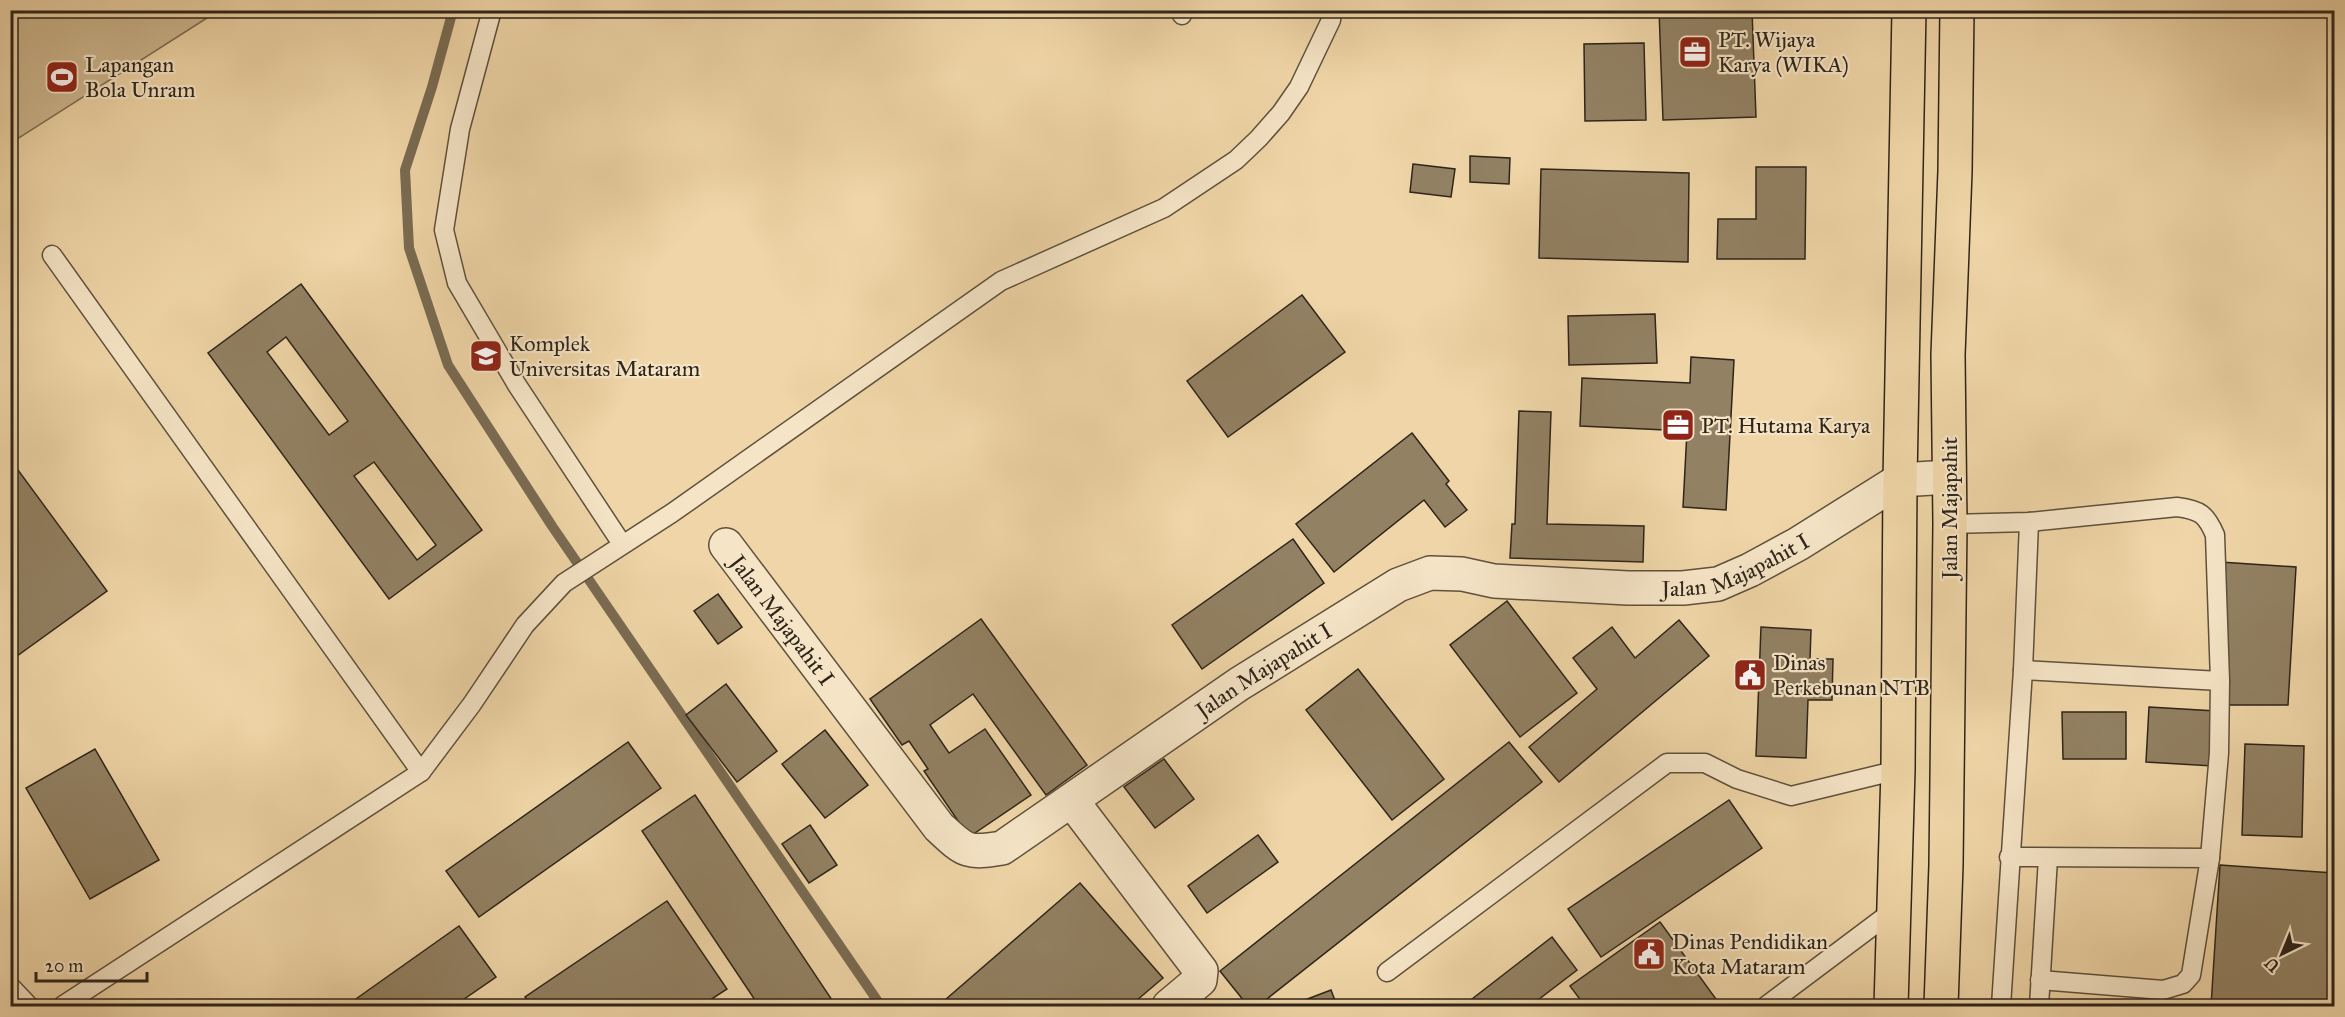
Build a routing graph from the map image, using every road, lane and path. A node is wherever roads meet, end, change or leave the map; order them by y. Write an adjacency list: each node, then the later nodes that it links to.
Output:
1 (492, 10): 10 (lane)
2 (1332, 10): 10 (lane)
3 (1909, 10): 7 (main road)
4 (1957, 10): 6 (main road, Jalan Majapahit)
5 (52, 255): 15 (lane)
6 (1949, 477): 7 (street, Jalan Majapahit I); 9 (main road, Jalan Majapahit)
7 (1900, 480): 14 (main road); 16 (street, Jalan Majapahit I)
8 (2029, 522): 9 (lane); 12 (lane); 13 (lane)
9 (1950, 524): 29 (main road, Jalan Majapahit)
10 (622, 544): 15 (lane)
11 (726, 546): 16 (street, Jalan Majapahit I)
12 (2023, 670): 13 (lane); 17 (lane)
13 (2220, 681): 19 (lane)
14 (1898, 770): 20 (main road); 21 (lane)
15 (420, 772): 25 (lane)
16 (1072, 801): 26 (street)
17 (2009, 857): 18 (lane); 30 (lane)
18 (2048, 858): 19 (lane); 22 (lane)
19 (2210, 858): 22 (lane)
20 (1894, 910): 27 (lane); 28 (main road)
21 (1387, 972)
22 (2040, 980): 31 (lane)
23 (10, 986): 24 (lane)
24 (29, 1006)
25 (62, 1006)
26 (1169, 1006)
27 (1766, 1006)
28 (1891, 1006)
29 (1941, 1006)
30 (2001, 1006)
31 (2039, 1006)

